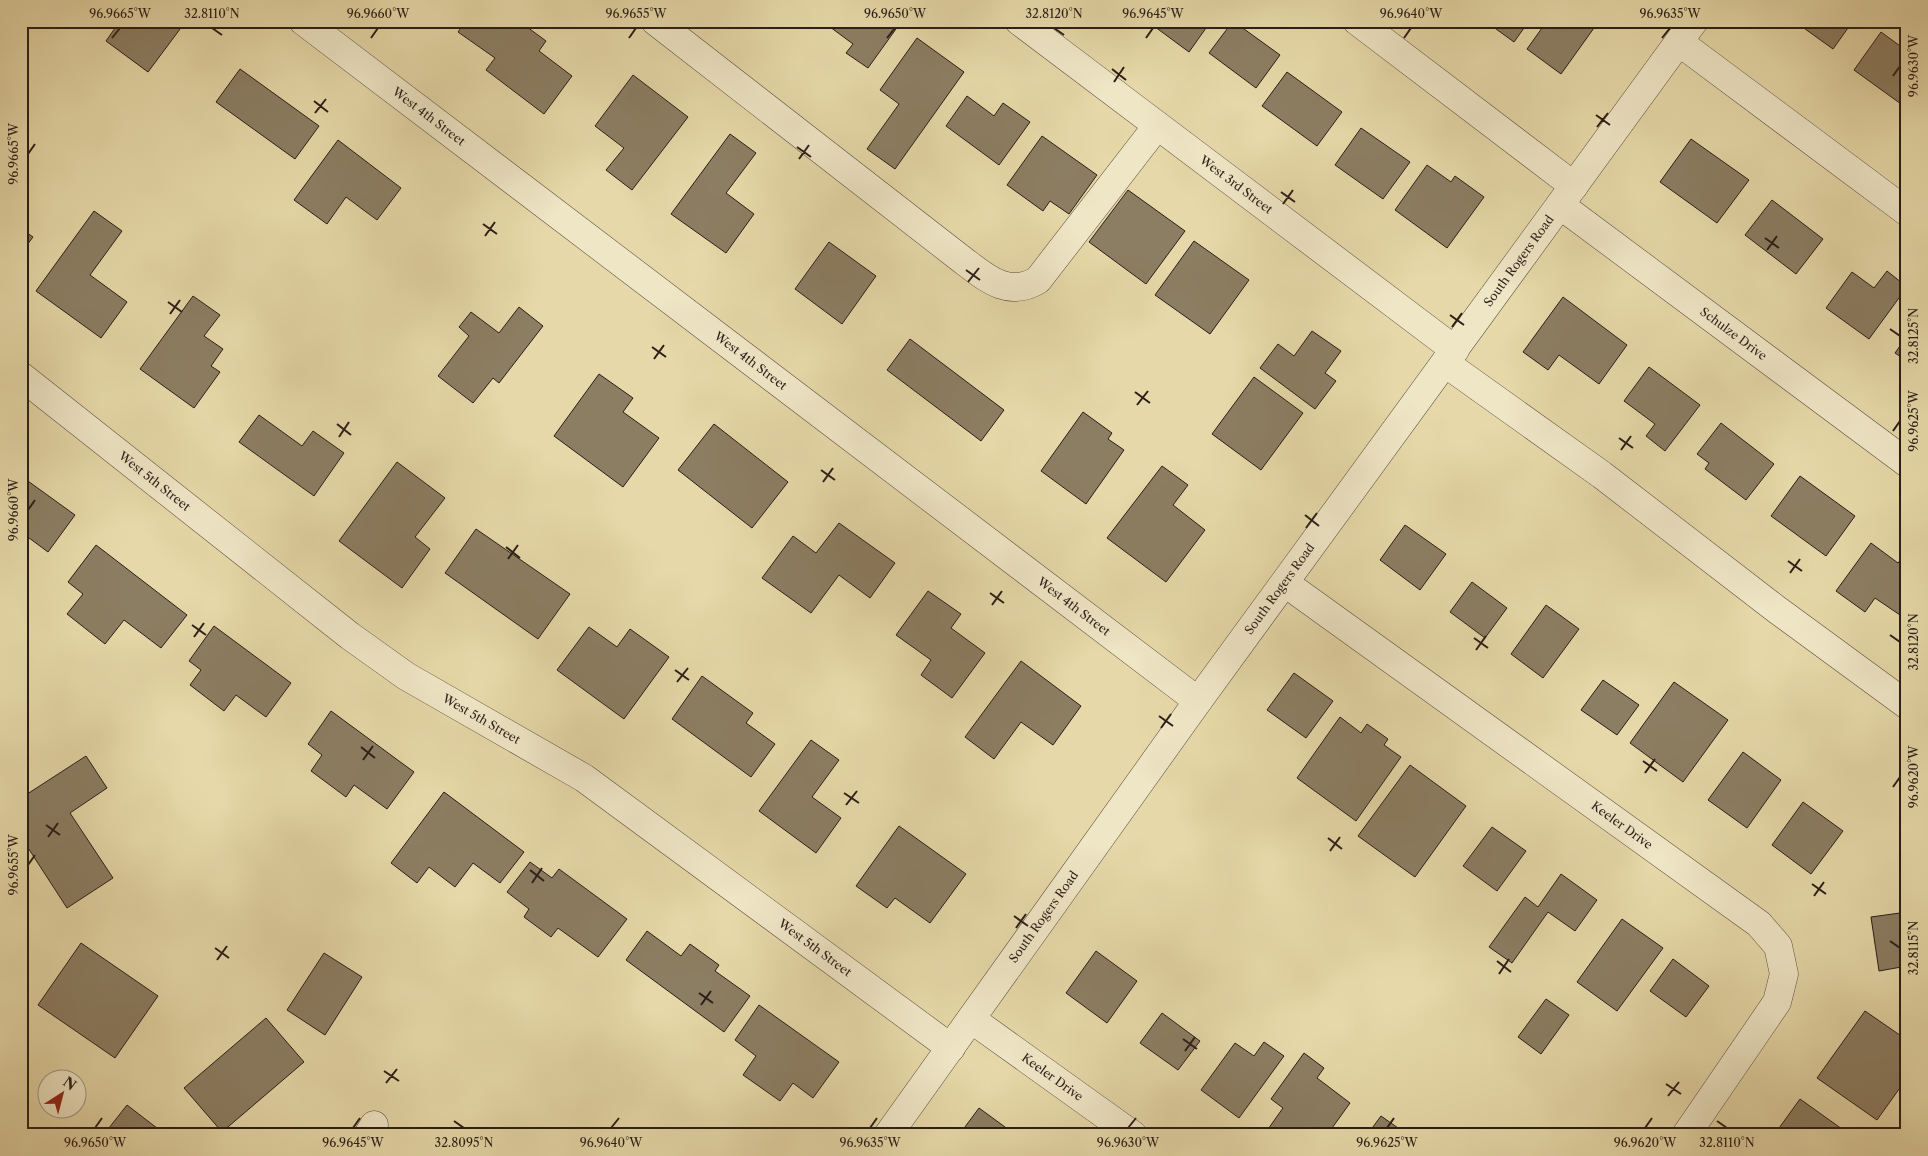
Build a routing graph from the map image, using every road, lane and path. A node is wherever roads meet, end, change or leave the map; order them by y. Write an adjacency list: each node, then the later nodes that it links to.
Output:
1 (303, 21): 13 (street, West 4th Street)
2 (655, 21): 6 (street)
3 (1019, 21): 6 (street, West 3rd Street)
4 (1357, 21): 7 (street, Schulze Drive)
5 (1687, 31): 7 (street, South Rogers Road); 8 (street)
6 (1157, 126): 9 (street, West 3rd Street)
7 (1567, 195): 9 (street, South Rogers Road); 11 (street, Schulze Drive)
8 (1907, 212)
9 (1450, 357): 12 (street, South Rogers Road); 14 (street, West 3rd Street)
10 (21, 376): 16 (street, West 5th Street)
11 (1907, 463)
12 (1285, 583): 13 (street, South Rogers Road); 19 (street, Keeler Drive)
13 (1198, 701): 15 (street, South Rogers Road)
14 (1907, 704)
15 (972, 1019): 16 (street, South Rogers Road); 18 (street, Keeler Drive)
16 (951, 1048): 17 (street, South Rogers Road)
17 (888, 1135)
18 (1133, 1135)
19 (1686, 1135)

